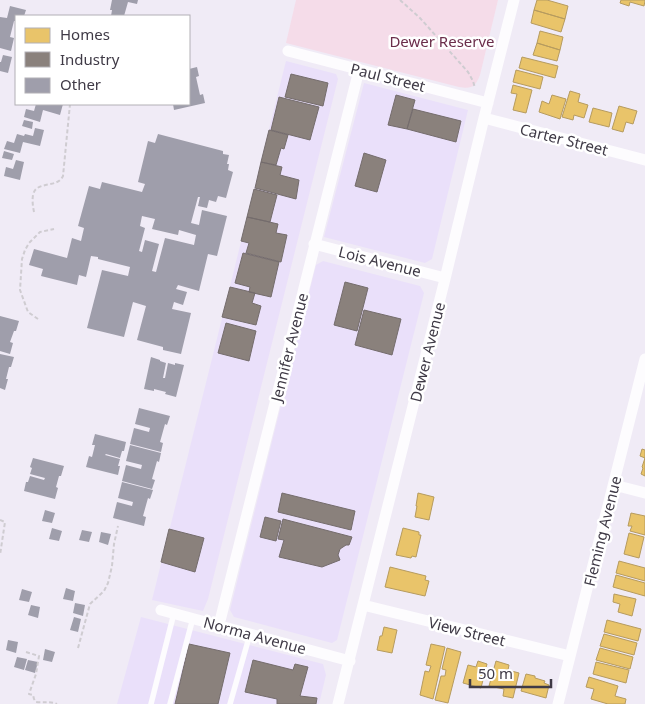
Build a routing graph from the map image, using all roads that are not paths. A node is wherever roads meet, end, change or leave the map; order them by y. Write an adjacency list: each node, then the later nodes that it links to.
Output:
1 (514, 0): 4 (street, Dewer Avenue)
2 (288, 51): 3 (street, Paul Street)
3 (359, 70): 4 (street, Paul Street); 7 (street, Jennifer Avenue)
4 (483, 101): 5 (street, Dewer Avenue)
5 (484, 118): 6 (street, Carter Street); 8 (street, Dewer Avenue)
6 (645, 160)
7 (314, 244): 8 (street, Lois Avenue); 16 (street, Jennifer Avenue)
8 (445, 278): 12 (street, Dewer Avenue)
9 (645, 358): 10 (street, Fleming Avenue)
10 (614, 485): 11 (street); 18 (street, Fleming Avenue)
11 (645, 493)
12 (363, 605): 18 (street, View Street); 19 (street, Dewer Avenue)
13 (161, 610): 14 (street, Norma Avenue)
14 (174, 613): 15 (street, Norma Avenue); 20 (lane)
15 (193, 618): 16 (street, Norma Avenue); 21 (lane)
16 (219, 624): 17 (street, Norma Avenue)
17 (250, 634): 19 (street, Norma Avenue); 22 (lane)
18 (570, 656): 24 (street, Fleming Avenue)
19 (350, 660): 23 (street, Dewer Avenue)
20 (151, 704)
21 (170, 704)
22 (230, 704)
23 (338, 704)
24 (558, 704)

